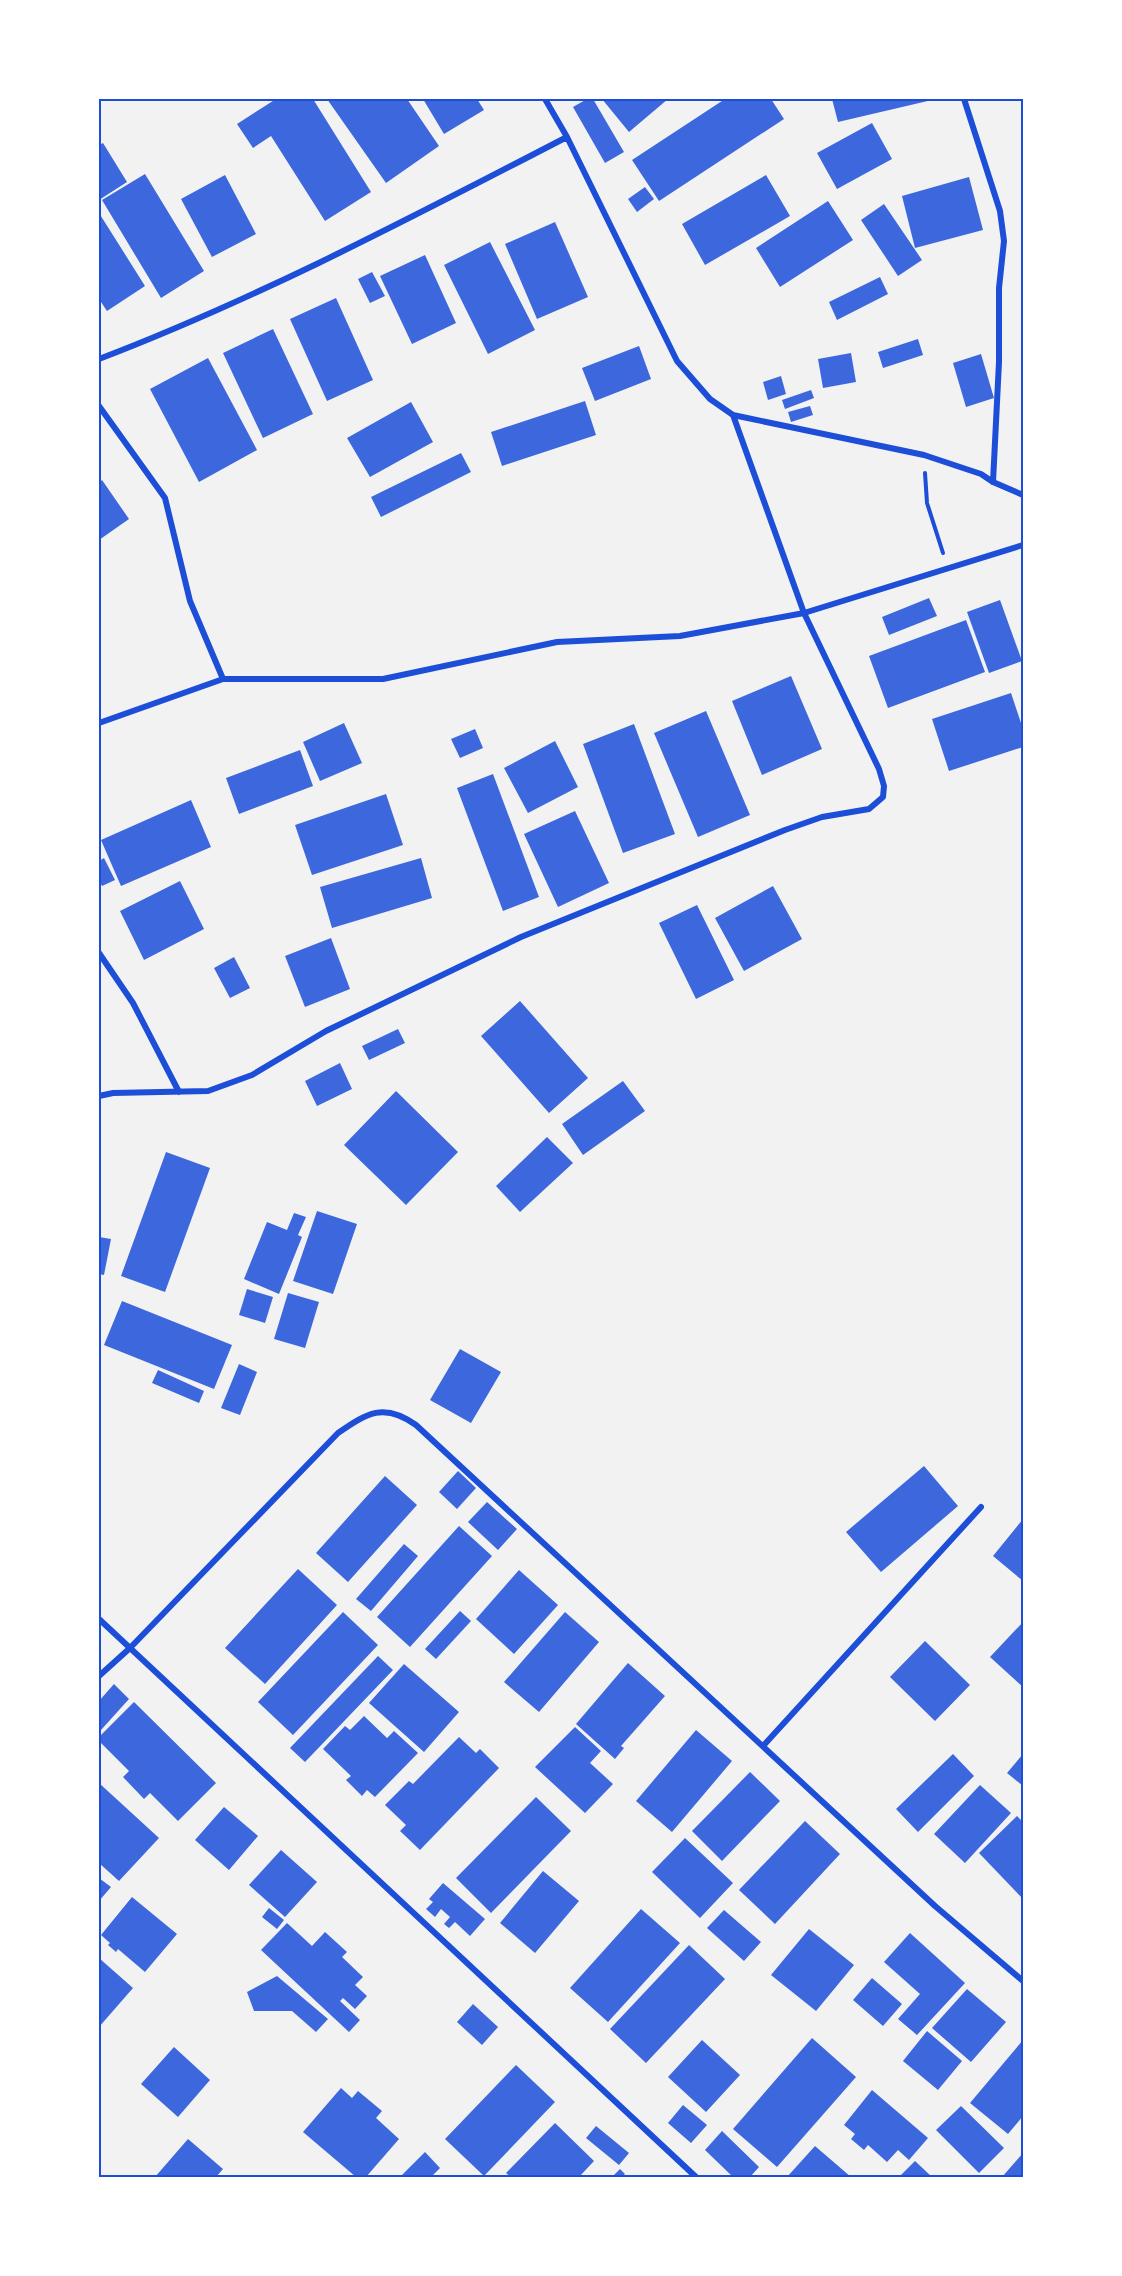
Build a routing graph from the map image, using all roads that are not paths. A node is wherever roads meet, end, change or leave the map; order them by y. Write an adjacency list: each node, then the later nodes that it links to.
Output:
1 (546, 99): 3 (street)
2 (964, 99): 7 (street)
3 (567, 137): 4 (street); 6 (street)
4 (99, 359)
5 (99, 406): 11 (street)
6 (733, 415): 7 (street); 10 (street)
7 (993, 482): 8 (street)
8 (1023, 495)
9 (1023, 545): 10 (street)
10 (804, 613): 11 (street); 14 (street)
11 (223, 679): 12 (street)
12 (99, 723)
13 (99, 953): 14 (street)
14 (179, 1092): 15 (street)
15 (99, 1096)
16 (981, 1507): 20 (street)
17 (99, 1618): 18 (street)
18 (130, 1648): 19 (street); 20 (street); 22 (street)
19 (99, 1676)
20 (763, 1746): 21 (street)
21 (1023, 1981)
22 (696, 2177)

